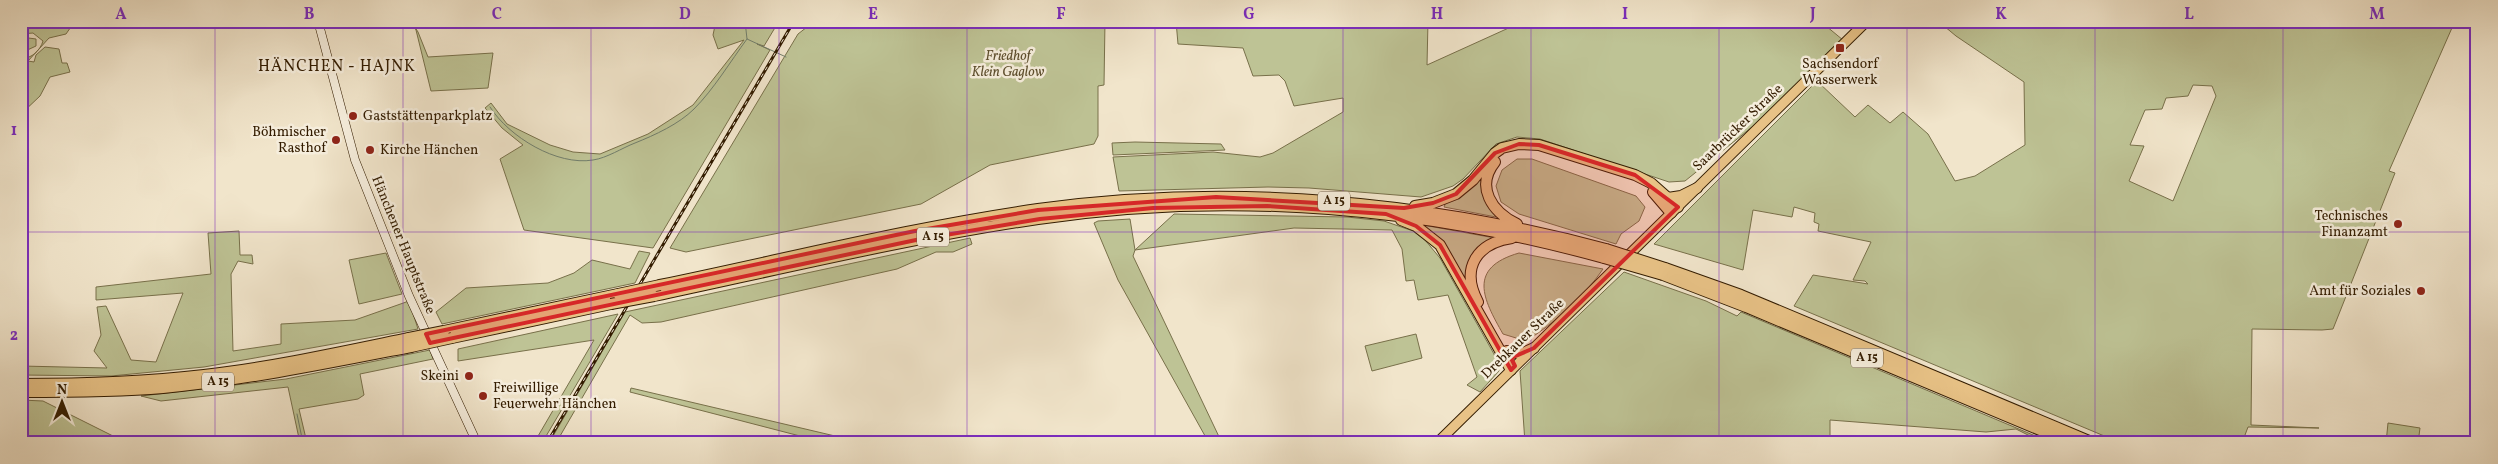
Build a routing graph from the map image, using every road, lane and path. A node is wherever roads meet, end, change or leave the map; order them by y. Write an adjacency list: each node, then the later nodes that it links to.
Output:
1 (318, 21): 20 (main road, Hänchener Hauptstraße)
2 (1867, 21): 3 (main road, Saarbrücker Straße)
3 (1697, 188): 4 (highway); 6 (main road, Saarbrücker Straße)
4 (1668, 198): 5 (highway); 6 (highway)
5 (1404, 208): 8 (highway, A 15); 13 (highway, A 15, bridge)
6 (1675, 210): 8 (highway); 11 (main road, Saarbrücker Straße)
7 (1386, 214): 9 (highway, A 15); 13 (highway, A 15, bridge); 17 (highway)
8 (1531, 230): 10 (highway, A 15)
9 (1521, 237): 10 (highway, A 15); 16 (highway)
10 (1605, 253): 12 (highway, A 15, bridge)
11 (1629, 255): 15 (main road, Drebkauer Straße)
12 (1664, 272): 22 (highway, A 15); 23 (highway, A 15)
13 (448, 334): 14 (highway, A 15, bridge)
14 (410, 342): 18 (highway, A 15); 19 (highway, A 15)
15 (1534, 348): 16 (highway); 17 (main road, Drebkauer Straße)
16 (1507, 351): 17 (highway)
17 (1513, 368): 21 (main road, Drebkauer Straße)
18 (21, 384)
19 (21, 392)
20 (478, 443)
21 (1436, 443)
22 (2071, 443)
23 (2094, 443)

